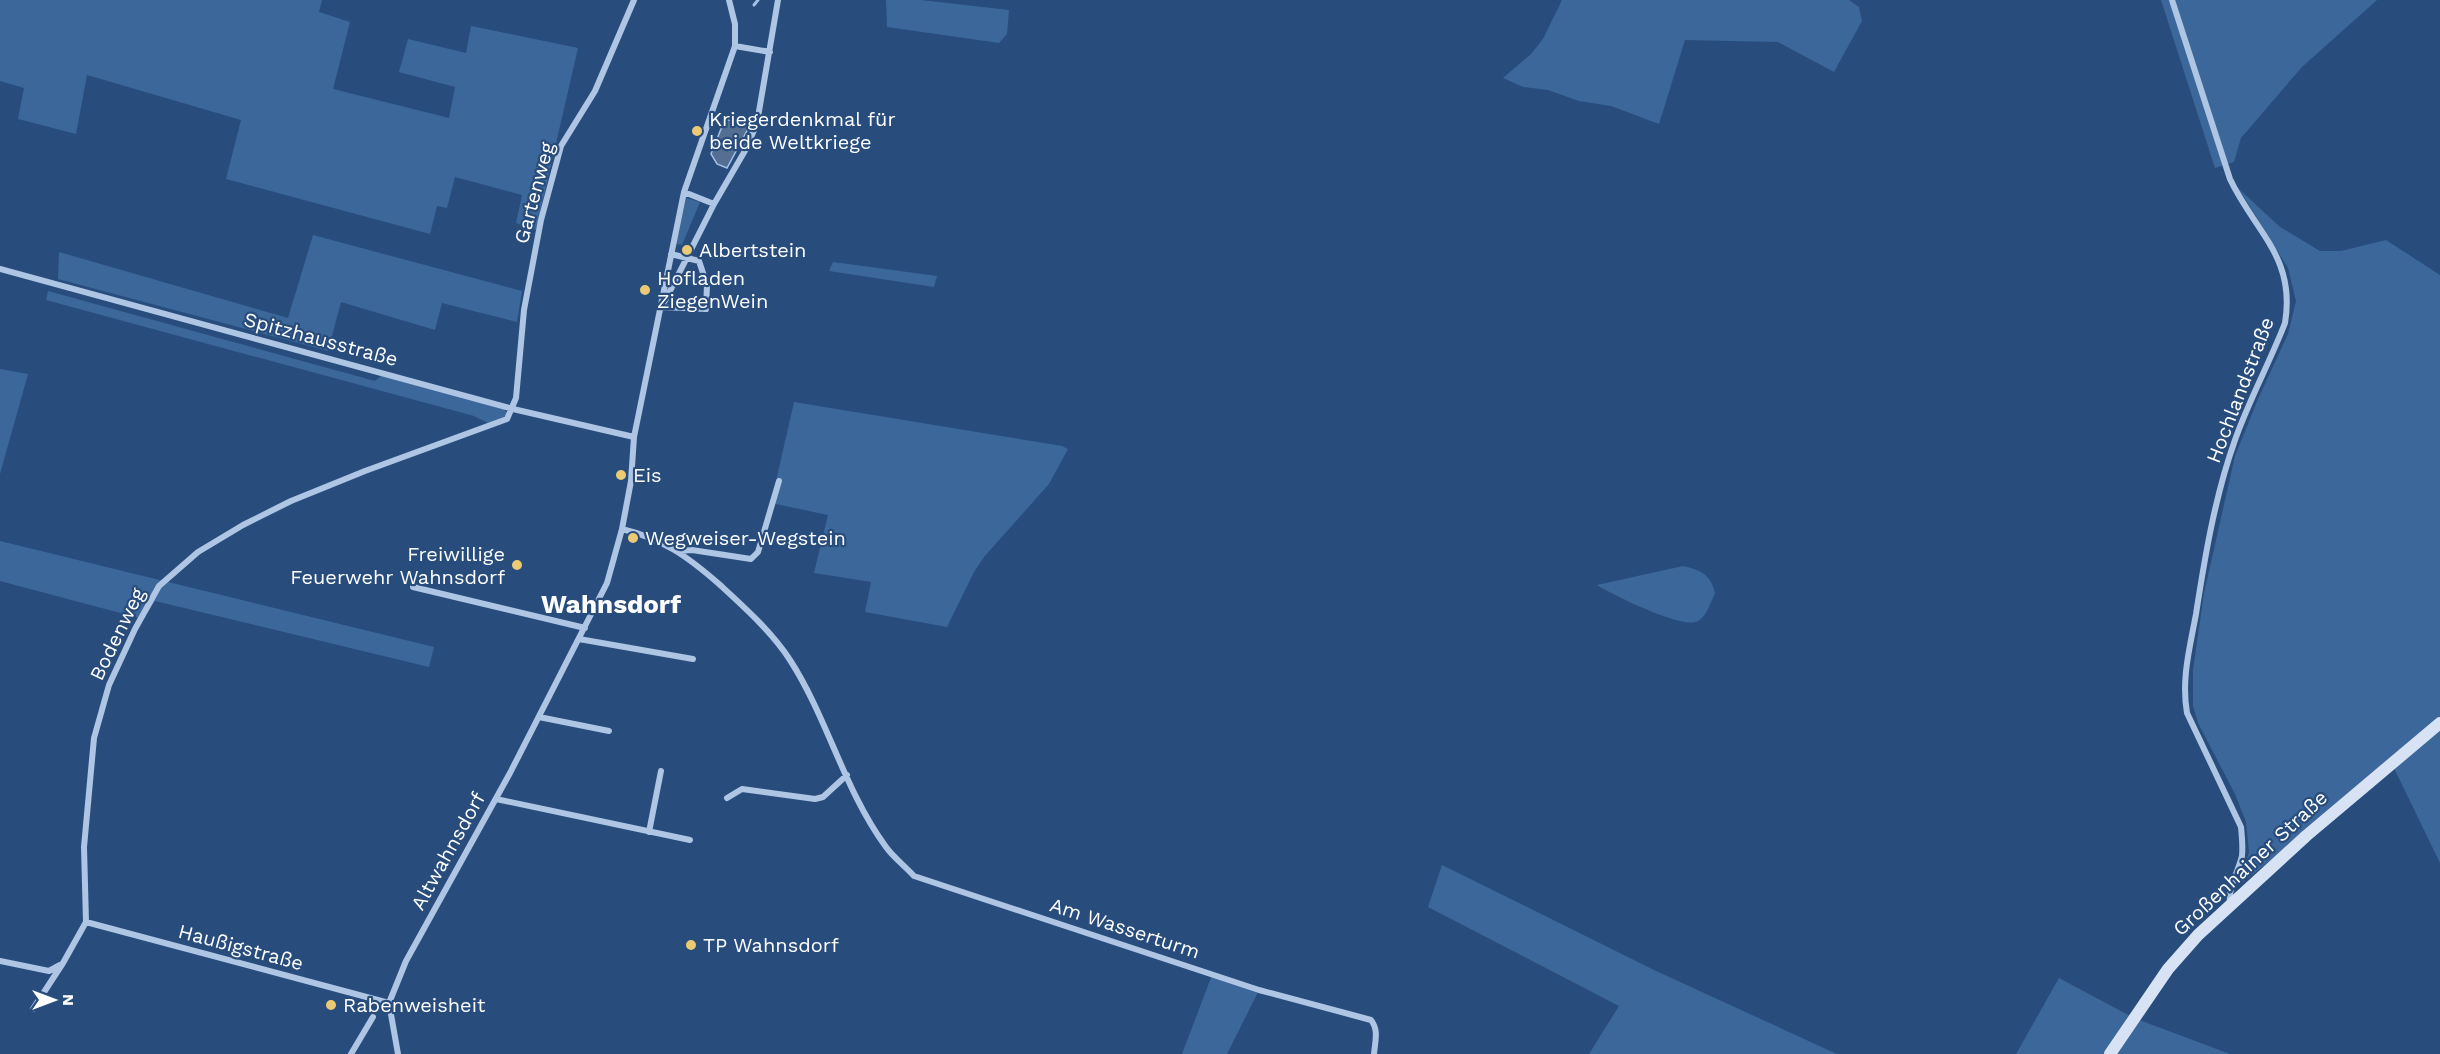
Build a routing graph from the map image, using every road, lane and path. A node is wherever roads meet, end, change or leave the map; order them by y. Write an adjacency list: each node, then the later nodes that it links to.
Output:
1 (634, 0): 13 (street, Gartenweg)
2 (729, 0): 5 (street)
3 (778, 0): 6 (street, Altwahnsdorf)
4 (2172, 0): 33 (street, Hochlandstraße)
5 (735, 46): 6 (street); 7 (street, Altwahnsdorf)
6 (770, 52): 8 (street, Altwahnsdorf)
7 (684, 192): 8 (street); 9 (street, Altwahnsdorf)
8 (714, 204): 10 (street, Altwahnsdorf)
9 (671, 254): 10 (street); 12 (street, Altwahnsdorf)
10 (687, 258): 12 (street, Altwahnsdorf); 12 (street)
11 (0, 269): 13 (street, Spitzhausstraße)
12 (662, 307): 14 (street, Altwahnsdorf)
13 (513, 409): 14 (street, Spitzhausstraße); 34 (street, Bodenweg)
14 (634, 437): 16 (street, Altwahnsdorf)
15 (779, 481): 17 (street)
16 (622, 528): 17 (street); 19 (street, Altwahnsdorf)
17 (678, 551): 26 (street, Am Wasserturm)
18 (413, 587): 19 (street)
19 (585, 628): 20 (street, Altwahnsdorf)
20 (579, 639): 21 (street); 22 (street, Altwahnsdorf)
21 (693, 659)
22 (539, 717): 24 (street); 30 (street, Altwahnsdorf)
23 (2440, 723): 33 (street, Großenhainer Straße)
24 (609, 731)
25 (661, 771): 31 (street)
26 (847, 775): 28 (street); 42 (street, Am Wasserturm)
27 (738, 781): 28 (street)
28 (742, 789): 29 (street)
29 (727, 798)
30 (496, 799): 31 (street); 37 (street, Altwahnsdorf)
31 (649, 832): 32 (street)
32 (690, 840)
33 (2230, 904): 43 (street, Großenhainer Straße)
34 (86, 922): 36 (street); 37 (street, Haußigstraße)
35 (0, 961): 36 (street)
36 (63, 963): 38 (street)
37 (389, 1003): 41 (street)
38 (33, 1009)
39 (373, 1017): 40 (street)
40 (351, 1054)
41 (398, 1054)
42 (1374, 1054)
43 (2110, 1054)

